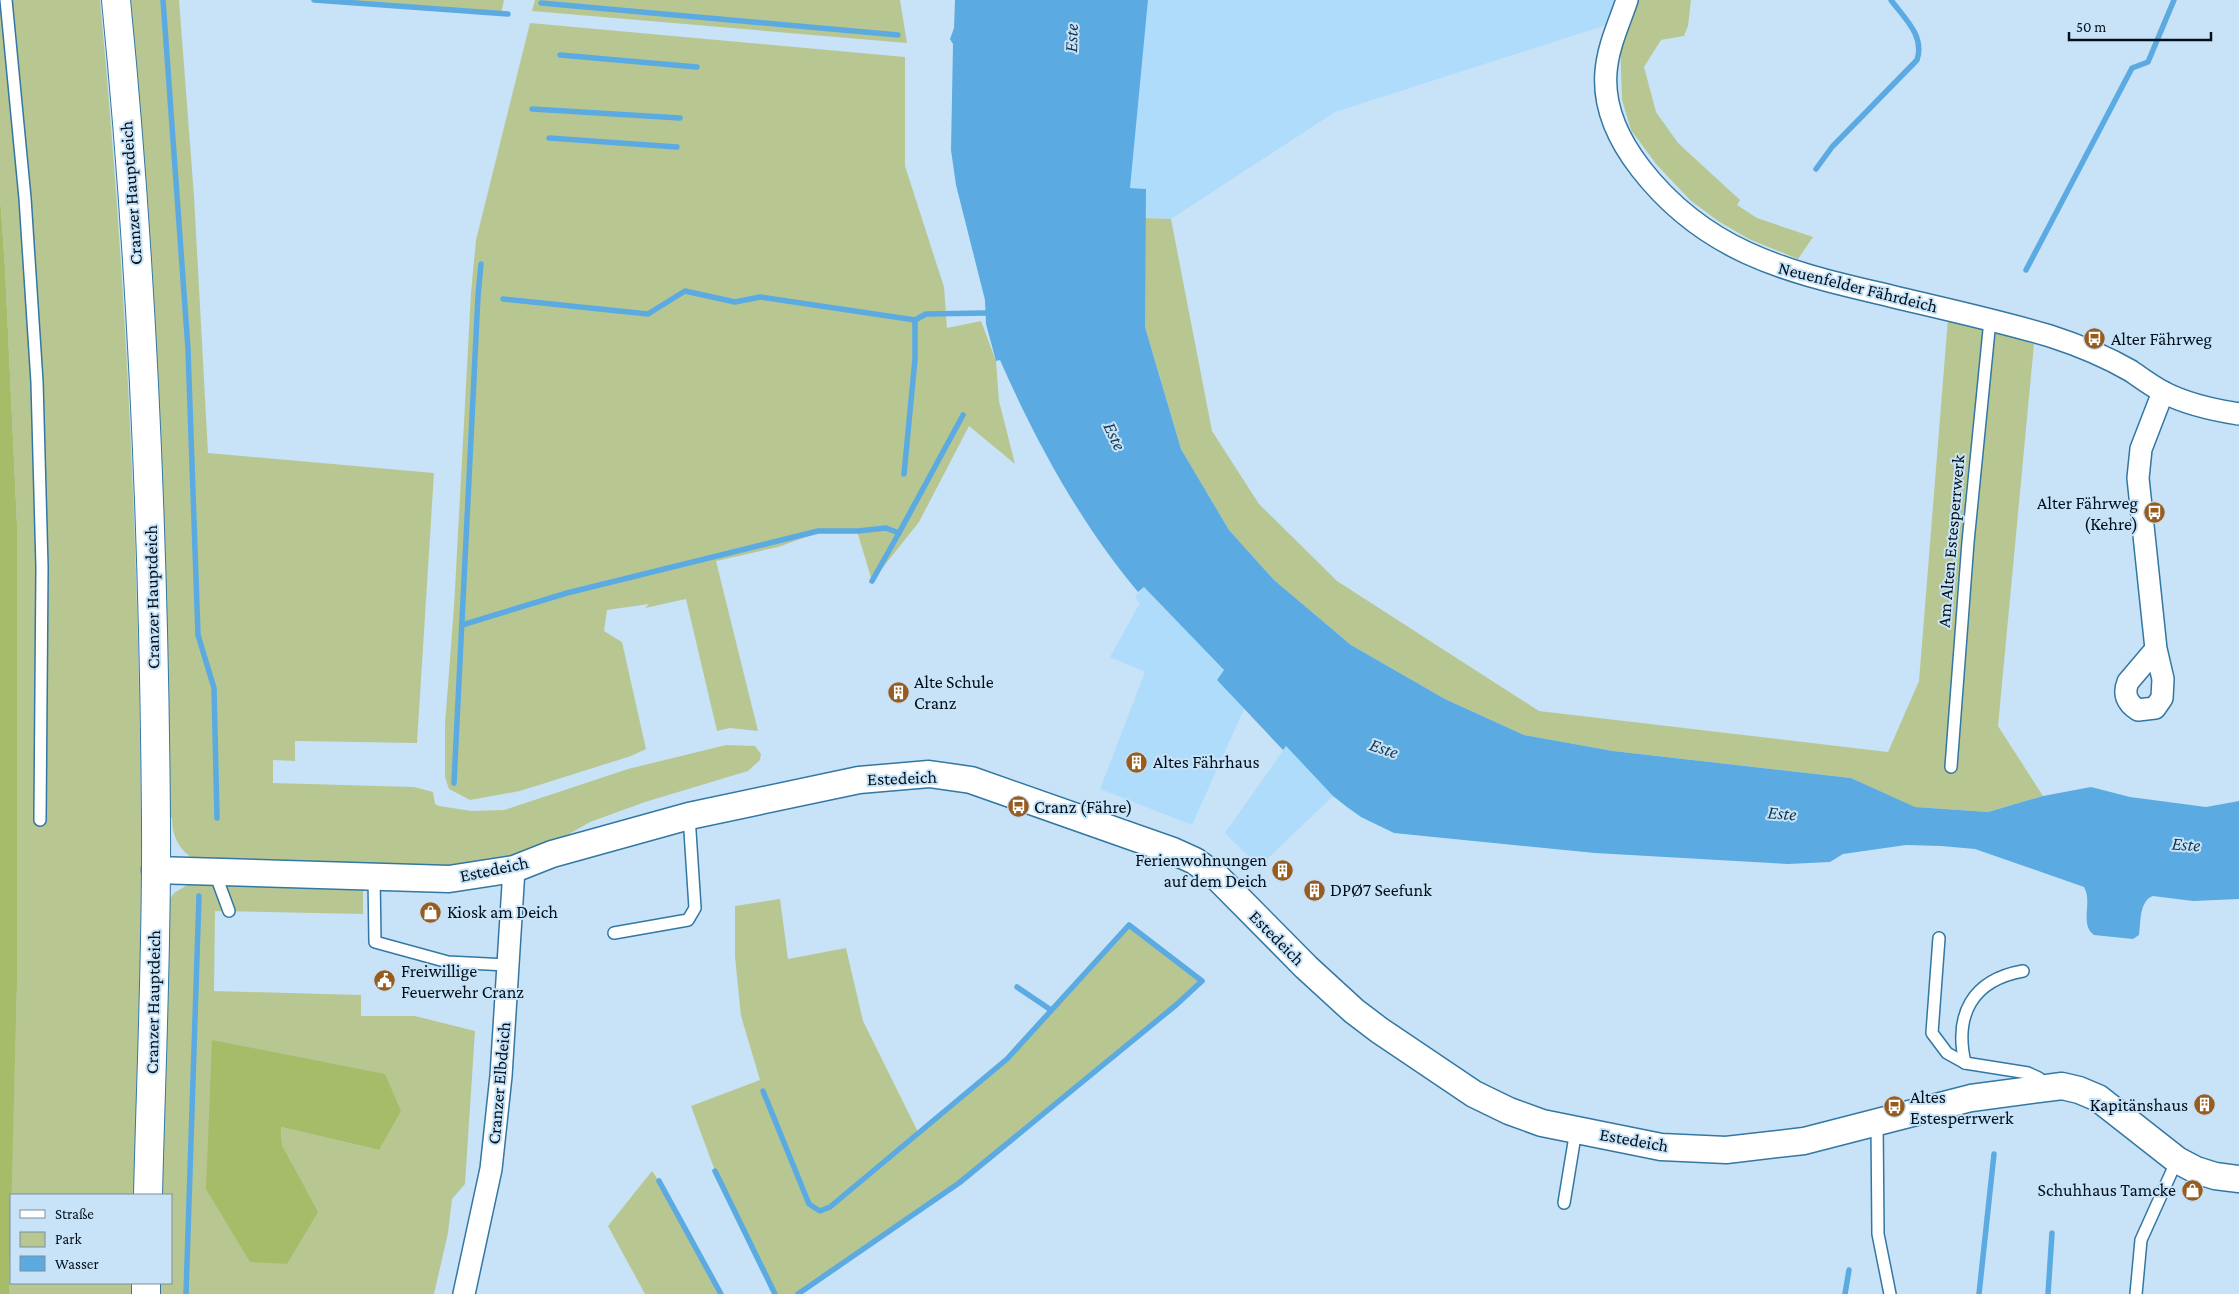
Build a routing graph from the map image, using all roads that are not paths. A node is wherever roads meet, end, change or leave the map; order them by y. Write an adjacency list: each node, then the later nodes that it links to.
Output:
1 (6, 0): 10 (lane)
2 (116, 0): 12 (main road, Cranzer Hauptdeich)
3 (1627, 0): 4 (street, Neuenfelder Fährdeich)
4 (1990, 320): 5 (street, Neuenfelder Fährdeich); 8 (lane, Am Alten Estesperrwerk)
5 (2163, 392): 6 (street, Neuenfelder Fährdeich); 7 (street)
6 (2239, 414)
7 (2156, 649)
8 (1951, 766)
9 (689, 816): 11 (street, Estedeich); 16 (lane); 23 (street, Estedeich)
10 (40, 820)
11 (514, 869): 14 (street, Estedeich); 18 (street, Cranzer Elbdeich)
12 (155, 870): 13 (street, Estedeich); 26 (main road, Cranzer Hauptdeich)
13 (214, 873): 14 (street, Estedeich); 15 (lane)
14 (374, 876): 18 (lane)
15 (229, 911)
16 (614, 933)
17 (1939, 938): 20 (lane)
18 (507, 965): 28 (street, Cranzer Elbdeich)
19 (2023, 971): 20 (lane)
20 (1965, 1063): 21 (lane)
21 (2044, 1087): 22 (street, Estedeich); 24 (street, Estedeich)
22 (1877, 1122): 23 (street, Estedeich); 29 (lane)
23 (1576, 1130): 27 (lane)
24 (2177, 1160): 25 (street, Estedeich); 30 (lane)
25 (2239, 1179)
26 (148, 1194)
27 (1564, 1204)
28 (464, 1294)
29 (1890, 1294)
30 (2136, 1294)

